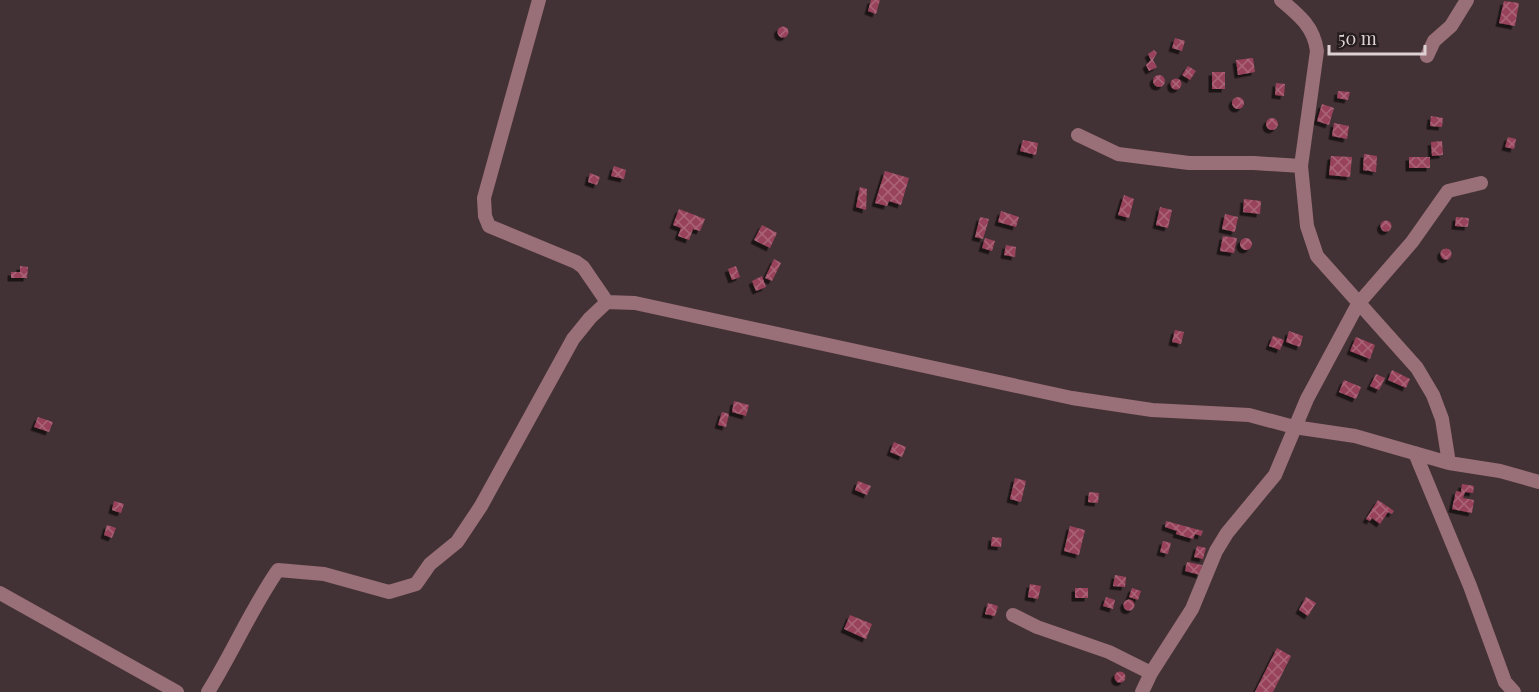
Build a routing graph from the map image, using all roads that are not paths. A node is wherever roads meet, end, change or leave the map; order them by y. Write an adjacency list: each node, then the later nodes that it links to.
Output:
1 (539, 0): 8 (street)
2 (1281, 0): 6 (street)
3 (1467, 0): 4 (street)
4 (1427, 56)
5 (1078, 135): 6 (street)
6 (1301, 166): 9 (street)
7 (1481, 183): 9 (street)
8 (607, 302): 10 (street); 18 (street)
9 (1358, 304): 10 (street); 12 (street)
10 (1294, 427): 11 (street); 16 (street)
11 (1415, 453): 12 (street); 20 (street)
12 (1449, 463): 13 (street)
13 (1539, 483)
14 (0, 593): 17 (street)
15 (1013, 615): 16 (street)
16 (1151, 673): 19 (street)
17 (177, 692)
18 (208, 692)
19 (1142, 692)
20 (1514, 692)

